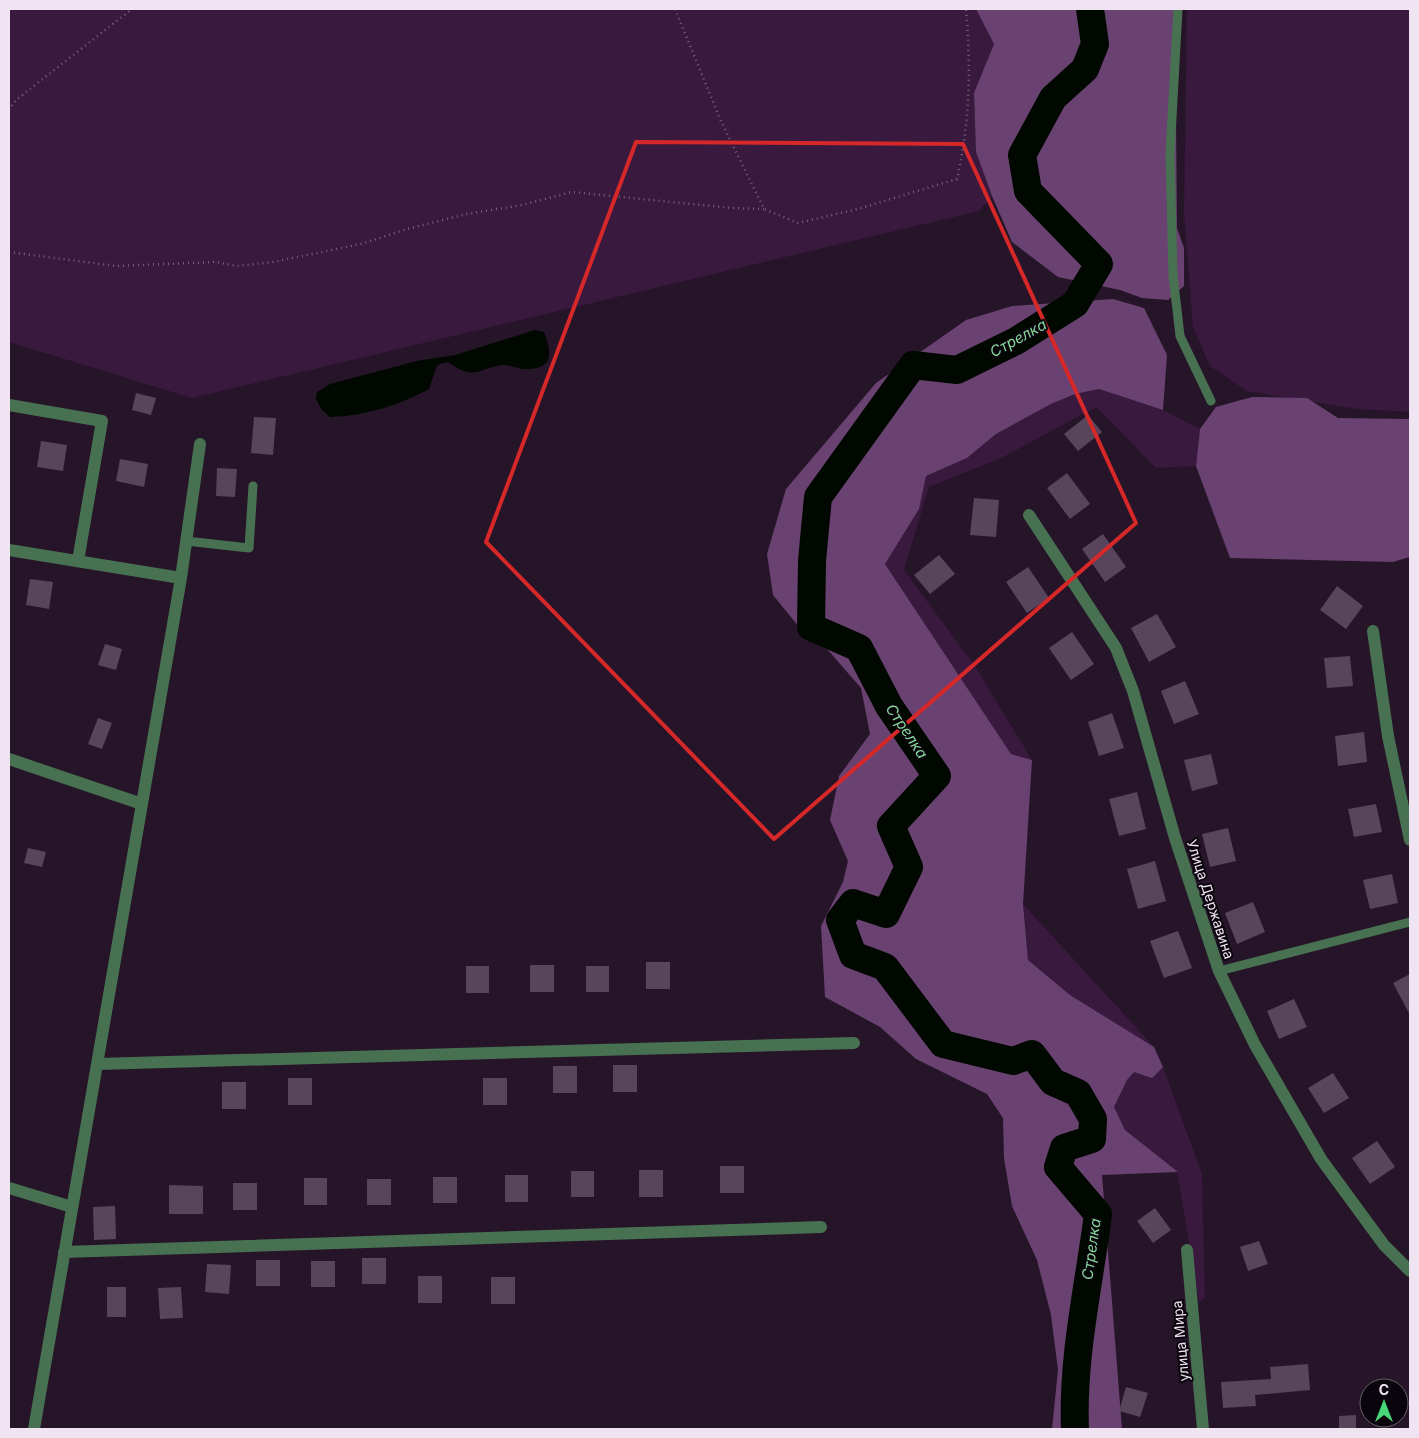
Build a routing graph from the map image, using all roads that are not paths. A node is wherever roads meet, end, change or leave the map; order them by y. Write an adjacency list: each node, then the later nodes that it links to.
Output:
1 (1178, 9): 2 (lane)
2 (1211, 401)
3 (9, 405): 9 (street)
4 (200, 444): 7 (street)
5 (253, 486): 7 (lane)
6 (1029, 515): 16 (street, Улица Державина)
7 (186, 541): 10 (street)
8 (9, 550): 9 (street)
9 (78, 562): 10 (street)
10 (181, 578): 13 (street)
11 (1373, 632): 14 (street)
12 (9, 759): 13 (street)
13 (142, 804): 18 (street)
14 (1410, 840)
15 (1410, 922): 16 (lane)
16 (1219, 971): 24 (street, Улица Державина)
17 (854, 1043): 18 (street)
18 (97, 1064): 20 (street)
19 (9, 1188): 20 (street)
20 (72, 1207): 23 (street)
21 (821, 1228): 23 (street)
22 (1187, 1250): 26 (street, улица Мира)
23 (64, 1252): 25 (street)
24 (1410, 1271)
25 (34, 1429)
26 (1203, 1429)

